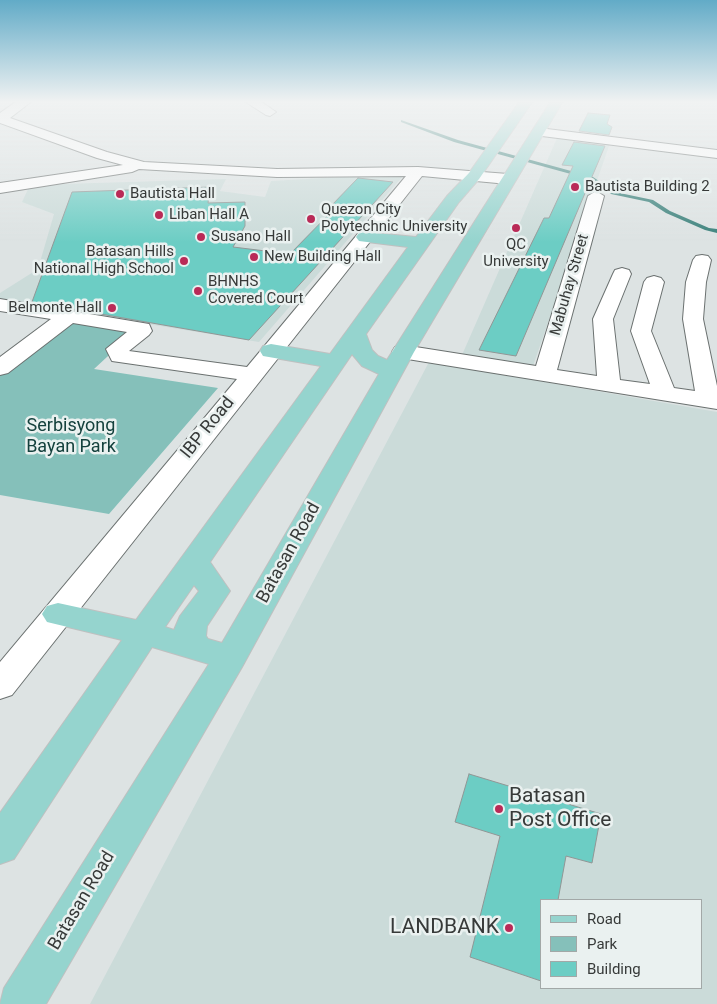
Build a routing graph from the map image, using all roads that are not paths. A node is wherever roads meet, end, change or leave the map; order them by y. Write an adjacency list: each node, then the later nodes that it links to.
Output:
1 (82, 148): 6 (street)
2 (494, 148): 8 (main road)
3 (529, 148): 9 (main road, Batasan Road)
4 (667, 148): 5 (street)
5 (717, 154)
6 (144, 166): 7 (street); 10 (street)
7 (418, 171): 8 (street); 12 (street, IBP Road)
8 (474, 176): 9 (street); 13 (main road)
9 (508, 179): 21 (main road, Batasan Road)
10 (0, 188)
11 (596, 196): 25 (street, Mabuhay Street)
12 (364, 237): 13 (main road); 20 (street, IBP Road)
13 (421, 243): 19 (main road)
14 (702, 260): 28 (street)
15 (622, 274): 26 (street)
16 (654, 282): 27 (street)
17 (0, 305): 18 (street)
18 (69, 316): 22 (street); 24 (street)
19 (356, 335): 21 (main road); 23 (main road)
20 (271, 351): 23 (main road); 24 (street, IBP Road)
21 (398, 361): 25 (street); 32 (main road, Batasan Road)
22 (3, 362)
23 (337, 362): 29 (main road)
24 (252, 374): 30 (street, IBP Road)
25 (545, 374): 26 (street)
26 (609, 384): 27 (street)
27 (665, 394): 28 (street)
28 (712, 401)
29 (195, 563): 31 (main road); 32 (main road)
30 (58, 614): 31 (main road); 33 (street, IBP Road)
31 (144, 634): 32 (main road); 34 (main road)
32 (213, 653): 35 (main road, Batasan Road)
33 (0, 686)
34 (0, 846)
35 (20, 1004)

